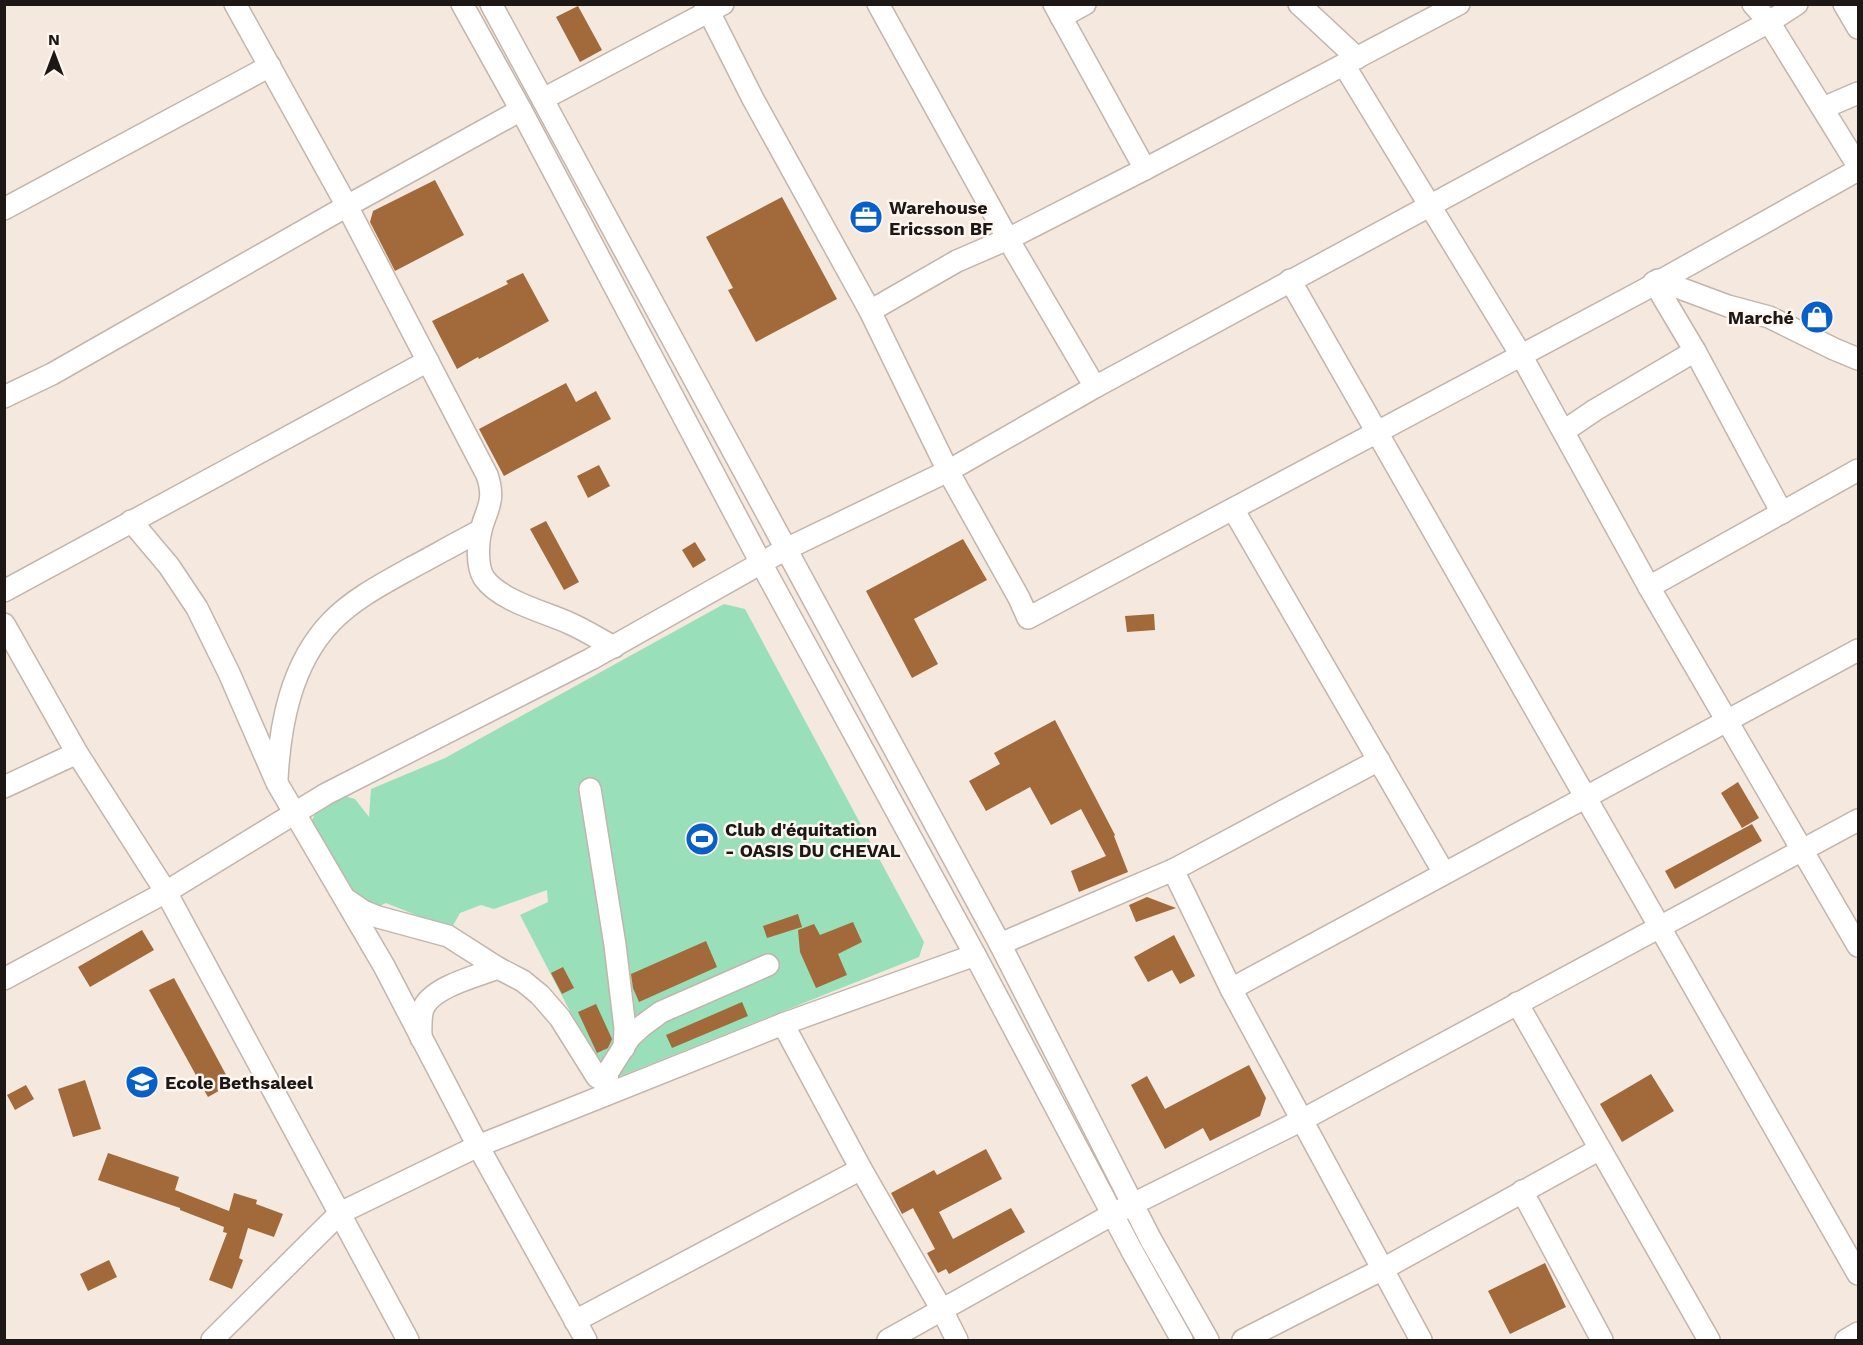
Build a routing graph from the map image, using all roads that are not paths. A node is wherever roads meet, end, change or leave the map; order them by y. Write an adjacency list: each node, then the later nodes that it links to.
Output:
1 (235, 4): 16 (street)
2 (462, 4): 20 (street)
3 (491, 4): 18 (street)
4 (878, 4): 26 (street)
5 (1085, 4): 12 (street)
6 (1299, 4): 15 (street)
7 (1459, 4): 15 (street)
8 (1753, 4): 13 (street)
9 (1797, 4): 13 (street)
10 (1844, 4): 14 (street)
11 (712, 7): 18 (street); 29 (street)
12 (1057, 11): 22 (street)
13 (1769, 22): 19 (street); 24 (street)
14 (1858, 28)
15 (1350, 62): 22 (street); 24 (street)
16 (270, 66): 23 (street); 25 (street)
17 (1858, 93): 19 (street)
18 (543, 99): 44 (street)
19 (1823, 108): 21 (street)
20 (521, 110): 23 (street); 45 (street)
21 (1858, 168): 28 (street)
22 (1145, 169): 26 (street)
23 (347, 206): 33 (street); 35 (street)
24 (1428, 206): 27 (street); 31 (street)
25 (4, 209)
26 (1008, 239): 29 (street); 34 (street)
27 (1290, 280): 34 (street); 37 (street)
28 (1656, 281): 30 (street); 31 (street); 32 (street)
29 (870, 311): 39 (street)
30 (1695, 351): 36 (street); 41 (street)
31 (1521, 355): 36 (street); 37 (street)
32 (1858, 359)
33 (428, 361): 42 (street); 43 (street)
34 (1095, 387): 39 (street)
35 (4, 397)
36 (1564, 431): 46 (street)
37 (1376, 432): 40 (street); 57 (street)
38 (1858, 470): 41 (street)
39 (948, 471): 40 (street); 44 (street)
40 (1233, 508): 53 (street)
41 (1782, 513): 46 (street)
42 (131, 521): 47 (street); 54 (street)
43 (480, 531): 49 (street); 54 (street)
44 (786, 549): 45 (street); 66 (street)
45 (761, 563): 49 (street); 68 (street)
46 (1649, 587): 51 (street)
47 (4, 591)
48 (4, 624): 52 (street)
49 (614, 647): 58 (street)
50 (1858, 650): 51 (street)
51 (1727, 721): 57 (street); 60 (street)
52 (77, 753): 55 (street); 63 (street)
53 (1379, 760): 61 (street); 62 (street)
54 (277, 783): 58 (street)
55 (4, 787)
56 (590, 789): 76 (street)
57 (1585, 797): 62 (street); 65 (street)
58 (295, 812): 63 (street); 64 (street)
59 (1858, 820): 60 (street)
60 (1802, 850): 65 (street); 67 (street)
61 (1173, 870): 66 (street); 72 (street)
62 (1443, 873): 72 (street)
63 (166, 892): 71 (street); 84 (street)
64 (346, 899): 70 (street); 75 (street)
65 (1660, 927): 73 (street); 87 (street)
66 (1000, 945): 83 (street)
67 (1858, 946)
68 (975, 955): 74 (street); 85 (street)
69 (768, 965): 76 (street)
70 (498, 968): 75 (street); 77 (street)
71 (4, 979)
72 (1231, 989): 78 (street)
73 (1517, 1003): 78 (street); 80 (street)
74 (783, 1024): 77 (street); 81 (street)
75 (421, 1039): 79 (street)
76 (624, 1048): 77 (street)
77 (606, 1089): 79 (street)
78 (1302, 1120): 83 (street); 86 (street)
79 (478, 1146): 84 (street); 89 (street)
80 (1600, 1149): 82 (street); 101 (street)
81 (861, 1169): 88 (street); 89 (street)
82 (1522, 1191): 86 (street); 100 (street)
83 (1133, 1204): 85 (street); 97 (street)
84 (340, 1213): 91 (street); 92 (street)
85 (1113, 1214): 88 (street); 96 (street)
86 (1383, 1269): 98 (street); 99 (street)
87 (1858, 1274)
88 (942, 1310): 94 (street); 95 (street)
89 (575, 1321): 93 (street)
90 (1858, 1333): 102 (street)
91 (222, 1336)
92 (408, 1341)
93 (586, 1341)
94 (888, 1341)
95 (957, 1341)
96 (1182, 1341)
97 (1208, 1341)
98 (1243, 1341)
99 (1421, 1341)
100 (1602, 1341)
101 (1709, 1341)
102 (1846, 1341)

